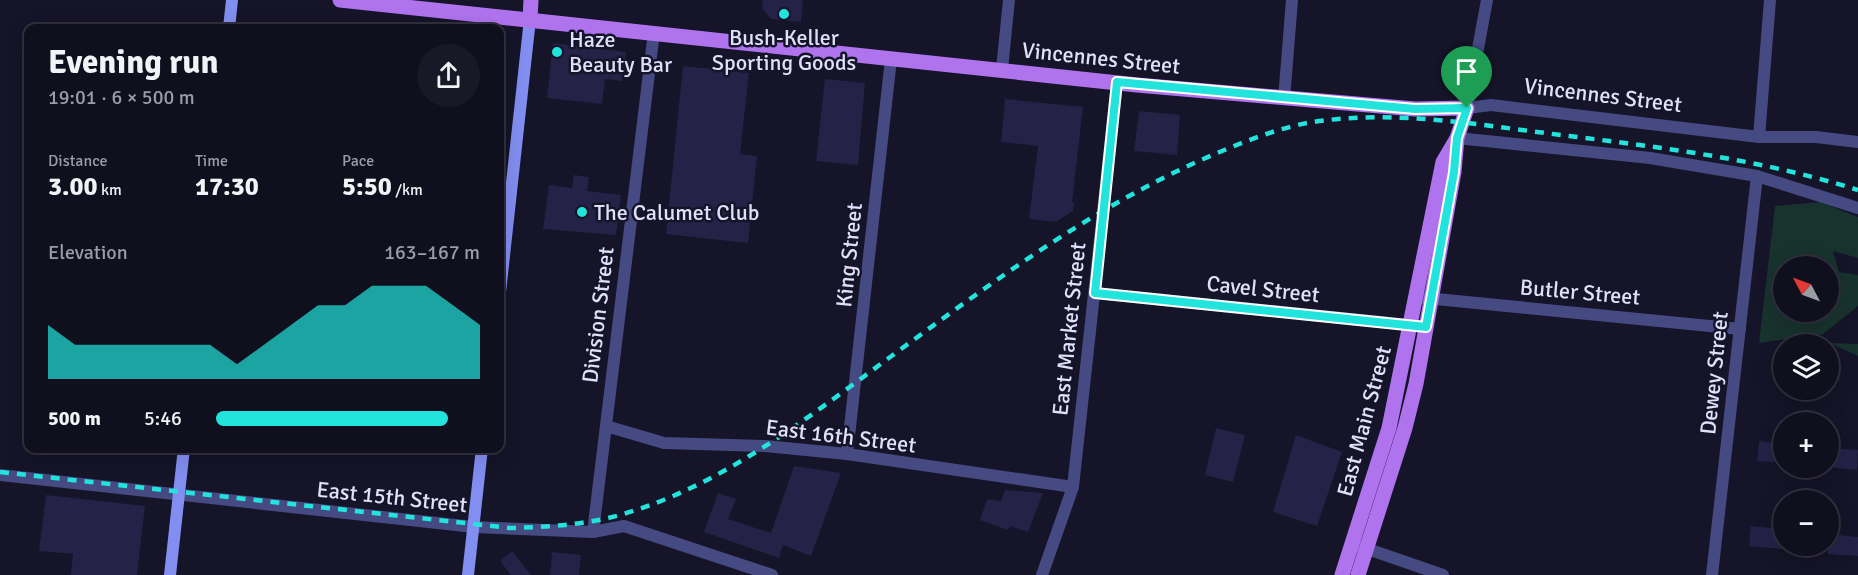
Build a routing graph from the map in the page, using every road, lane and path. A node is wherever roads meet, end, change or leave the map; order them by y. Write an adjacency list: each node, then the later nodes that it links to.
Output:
1 (232, 0): 9 (main road)
2 (340, 0): 8 (main road, Vincennes Street)
3 (531, 0): 8 (main road)
4 (1009, 0): 12 (street)
5 (1292, 0): 14 (street)
6 (1487, 0): 15 (street)
7 (1770, 0): 16 (street)
8 (530, 19): 10 (main road, Vincennes Street); 21 (main road)
9 (229, 24)
10 (654, 32): 11 (main road, Vincennes Street); 26 (street, Division Street)
11 (891, 59): 12 (main road, Vincennes Street); 29 (street, King Street)
12 (1002, 69): 13 (main road, Vincennes Street)
13 (1117, 82): 14 (main road, Vincennes Street); 22 (street, East Market Street)
14 (1284, 99): 15 (main road, Vincennes Street)
15 (1467, 108): 16 (street, Vincennes Street); 17 (main road, East Main Street)
16 (1759, 137): 18 (street, Vincennes Street)
17 (1457, 138): 19 (street); 23 (main road, East Main Street)
18 (1858, 142)
19 (1757, 176): 20 (street); 25 (street, Dewey Street)
20 (1858, 208)
21 (504, 256)
22 (1095, 293): 24 (street, Cavel Street); 31 (street, East Market Street)
23 (1424, 299): 24 (main road, East Main Street); 25 (street, Butler Street)
24 (1419, 326): 35 (main road, East Main Street)
25 (1740, 329): 43 (street, Dewey Street)
26 (606, 426): 29 (street, East 16th Street); 34 (street, Division Street)
27 (183, 453): 32 (main road)
28 (481, 453): 33 (main road)
29 (847, 454): 31 (street, East 16th Street)
30 (0, 475): 32 (street, East 15th Street)
31 (1072, 487): 39 (street, East Market Street)
32 (179, 495): 33 (street, East 15th Street); 37 (main road)
33 (474, 527): 34 (street, East 15th Street); 38 (main road)
34 (593, 532): 36 (street, East 15th Street)
35 (1360, 546): 40 (main road, East Main Street); 41 (main road, East Main Street); 42 (street)
36 (763, 574)
37 (170, 575)
38 (468, 575)
39 (1042, 575)
40 (1342, 575)
41 (1358, 575)
42 (1443, 575)
43 (1712, 575)

